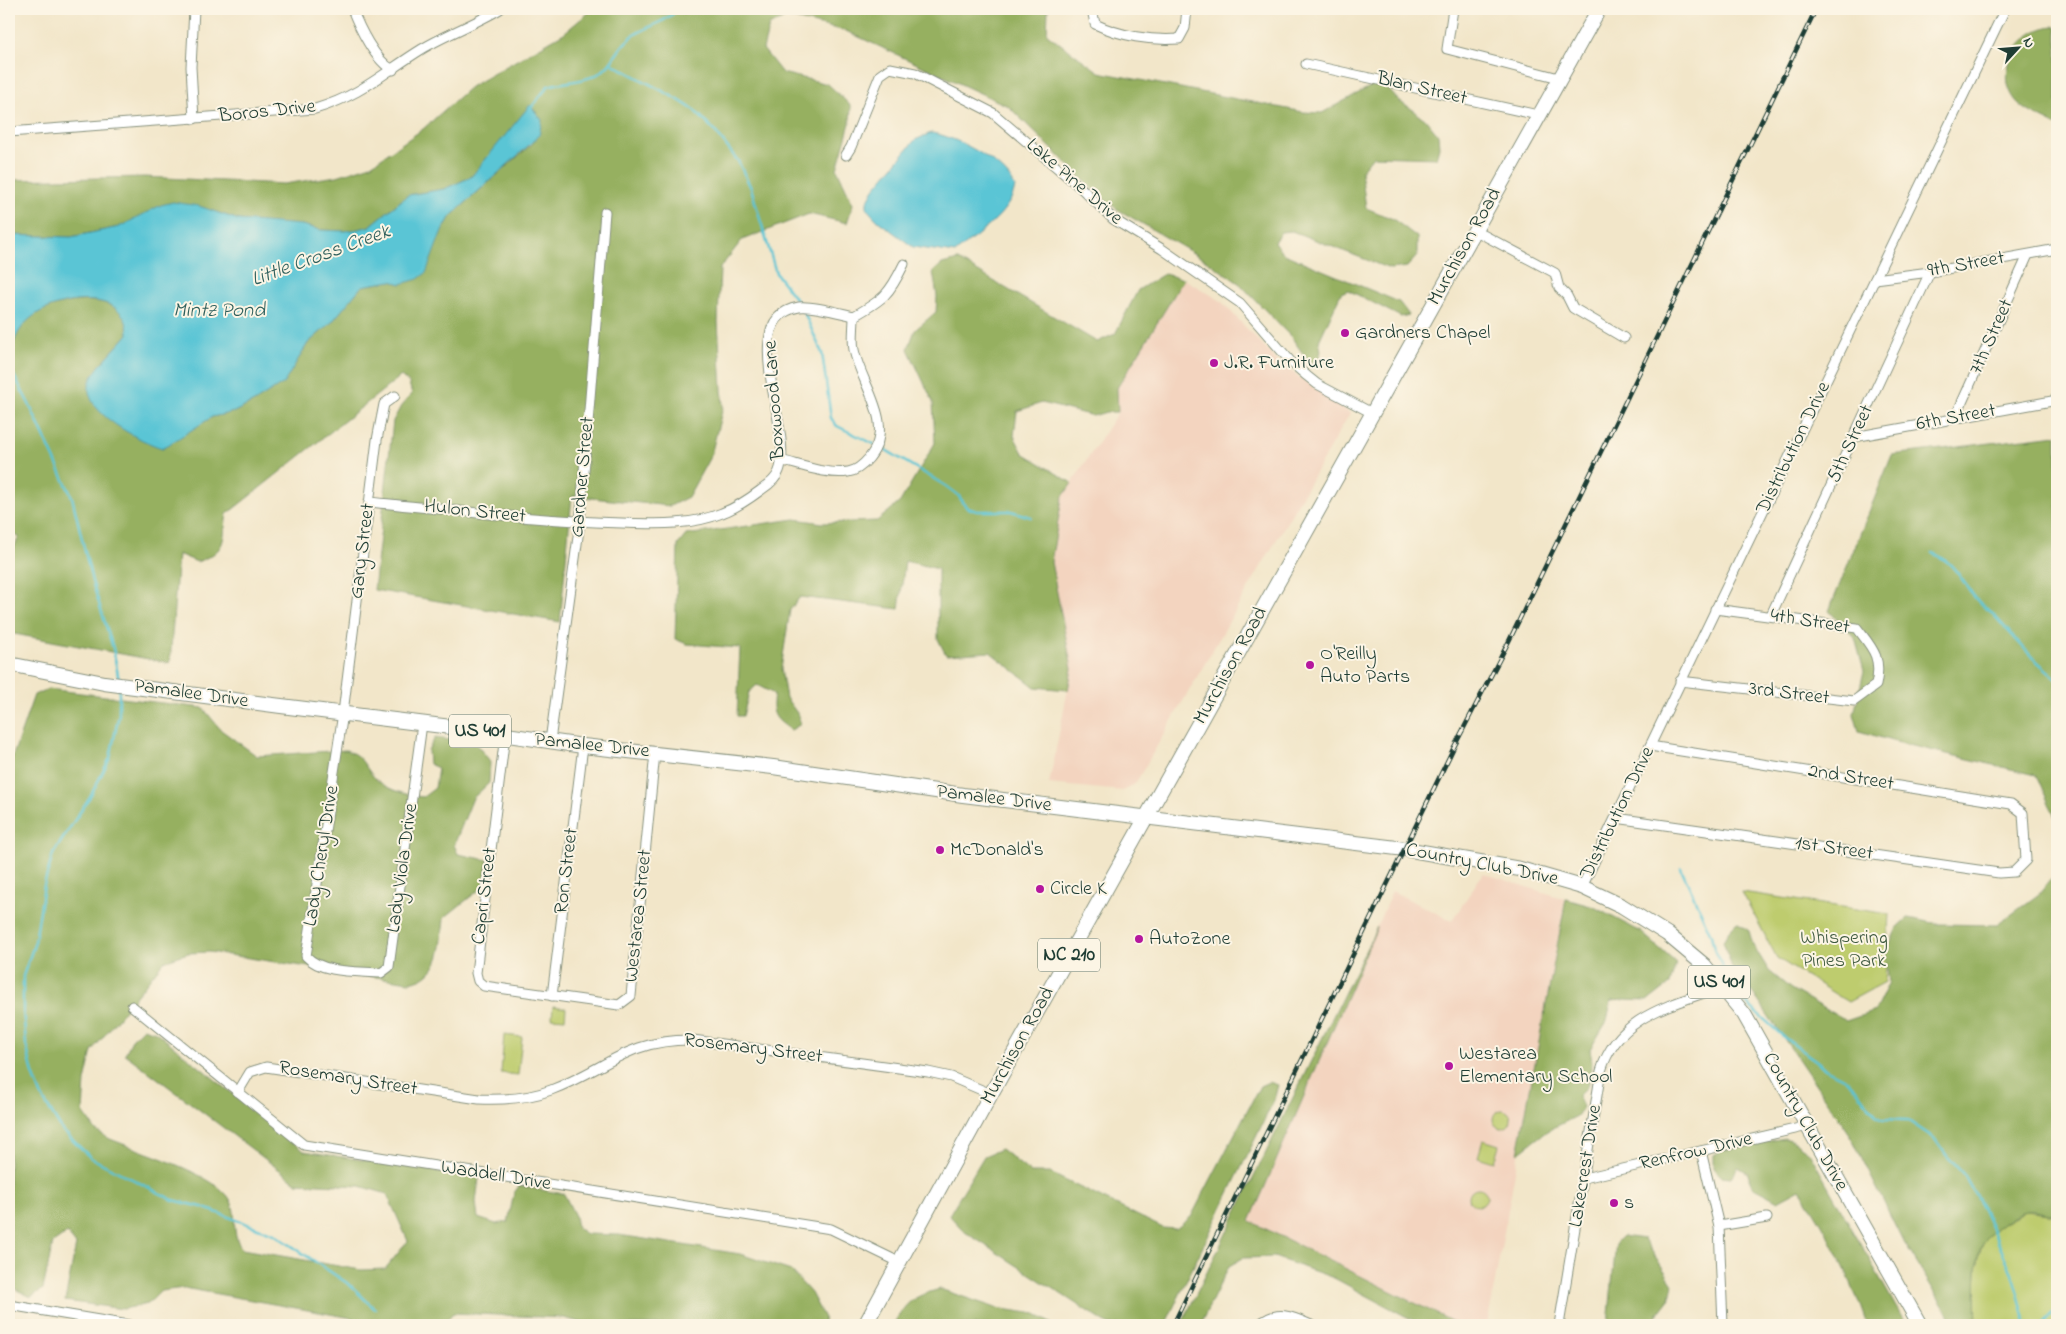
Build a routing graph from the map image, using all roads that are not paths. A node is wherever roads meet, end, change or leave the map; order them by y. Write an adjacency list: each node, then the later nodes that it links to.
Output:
1 (194, 9): 13 (street)
2 (352, 9): 10 (street)
3 (500, 9): 10 (street, Boros Drive)
4 (1092, 9): 5 (street)
5 (1187, 9)
6 (1453, 9): 11 (street)
7 (1599, 9): 11 (main road, Murchison Road / NC 210)
8 (2005, 9): 22 (street, Distribution Drive)
9 (1306, 64): 12 (street, Blan Street)
10 (393, 70): 13 (street, Boros Drive)
11 (1559, 78): 12 (main road, Murchison Road / NC 210)
12 (1538, 115): 17 (main road, Murchison Road / NC 210)
13 (194, 119): 14 (street, Boros Drive)
14 (9, 132)
15 (846, 156): 27 (street, Lake Pine Drive)
16 (605, 212): 32 (street, Gardner Street)
17 (1474, 230): 24 (street); 27 (main road, Murchison Road / NC 210)
18 (2057, 249): 19 (street, 9th Street)
19 (2028, 255): 21 (street, 9th Street); 28 (street, 7th Street)
20 (904, 264): 23 (street)
21 (1930, 272): 22 (street, 9th Street); 29 (street, 5th Street)
22 (1875, 279): 33 (street, Distribution Drive)
23 (854, 316): 30 (street, Boxwood Lane); 30 (street)
24 (1624, 338)
25 (395, 396): 31 (street, Gary Street)
26 (2057, 398): 28 (street, 6th Street)
27 (1372, 413): 45 (main road, Murchison Road / NC 210)
28 (1955, 418): 29 (street, 6th Street)
29 (1854, 437): 34 (street, 5th Street)
30 (780, 460): 32 (street, Boxwood Lane)
31 (370, 502): 32 (street, Hulon Street); 38 (street, Gary Street)
32 (580, 522): 41 (street, Gardner Street)
33 (1715, 609): 34 (street, 4th Street); 37 (street, Distribution Drive)
34 (1771, 615): 36 (street, 4th Street)
35 (9, 664): 38 (main road, Pamalee Drive / US 401)
36 (1879, 669): 37 (street, 3rd Street)
37 (1680, 682): 43 (street, Distribution Drive)
38 (343, 713): 39 (main road, Pamalee Drive / US 401); 49 (street, Lady Cheryl Drive)
39 (422, 724): 40 (main road, Pamalee Drive / US 401); 49 (street, Lady Viola Drive)
40 (505, 736): 41 (main road, Pamalee Drive / US 401); 51 (street, Capri Street)
41 (550, 741): 42 (main road, Pamalee Drive / US 401)
42 (583, 746): 44 (main road, Pamalee Drive / US 401); 51 (street, Ron Street)
43 (1650, 746): 46 (street, Distribution Drive); 47 (street, 2nd Street)
44 (655, 753): 45 (main road, Pamalee Drive / US 401); 51 (street, Westarea Street)
45 (1148, 816): 48 (main road, Country Club Drive / US 401); 54 (main road, Murchison Road / NC 210)
46 (1616, 818): 47 (street, 1st Street); 48 (street, Distribution Drive)
47 (2025, 839)
48 (1582, 887): 50 (main road, Country Club Drive / US 401)
49 (346, 970)
50 (1723, 986): 55 (main road, Country Club Drive / US 401); 57 (street, Lakecrest Drive)
51 (552, 996)
52 (132, 1006): 53 (street, Waddell Drive)
53 (238, 1092): 54 (street, Rosemary Street); 60 (street, Waddell Drive)
54 (991, 1094): 60 (main road, Murchison Road / NC 210)
55 (1808, 1126): 56 (street, Renfrow Drive); 68 (main road, Country Club Drive / US 401)
56 (1701, 1150): 57 (street, Renfrow Drive); 59 (street)
57 (1584, 1178): 66 (street, Lakecrest Drive)
58 (1767, 1218): 59 (street)
59 (1719, 1226): 67 (street)
60 (899, 1262): 63 (main road, Murchison Road / NC 210)
61 (9, 1305): 62 (street)
62 (129, 1325)
63 (865, 1325)
64 (1258, 1325): 65 (street)
65 (1311, 1325)
66 (1559, 1325)
67 (1722, 1325)
68 (1920, 1325)

